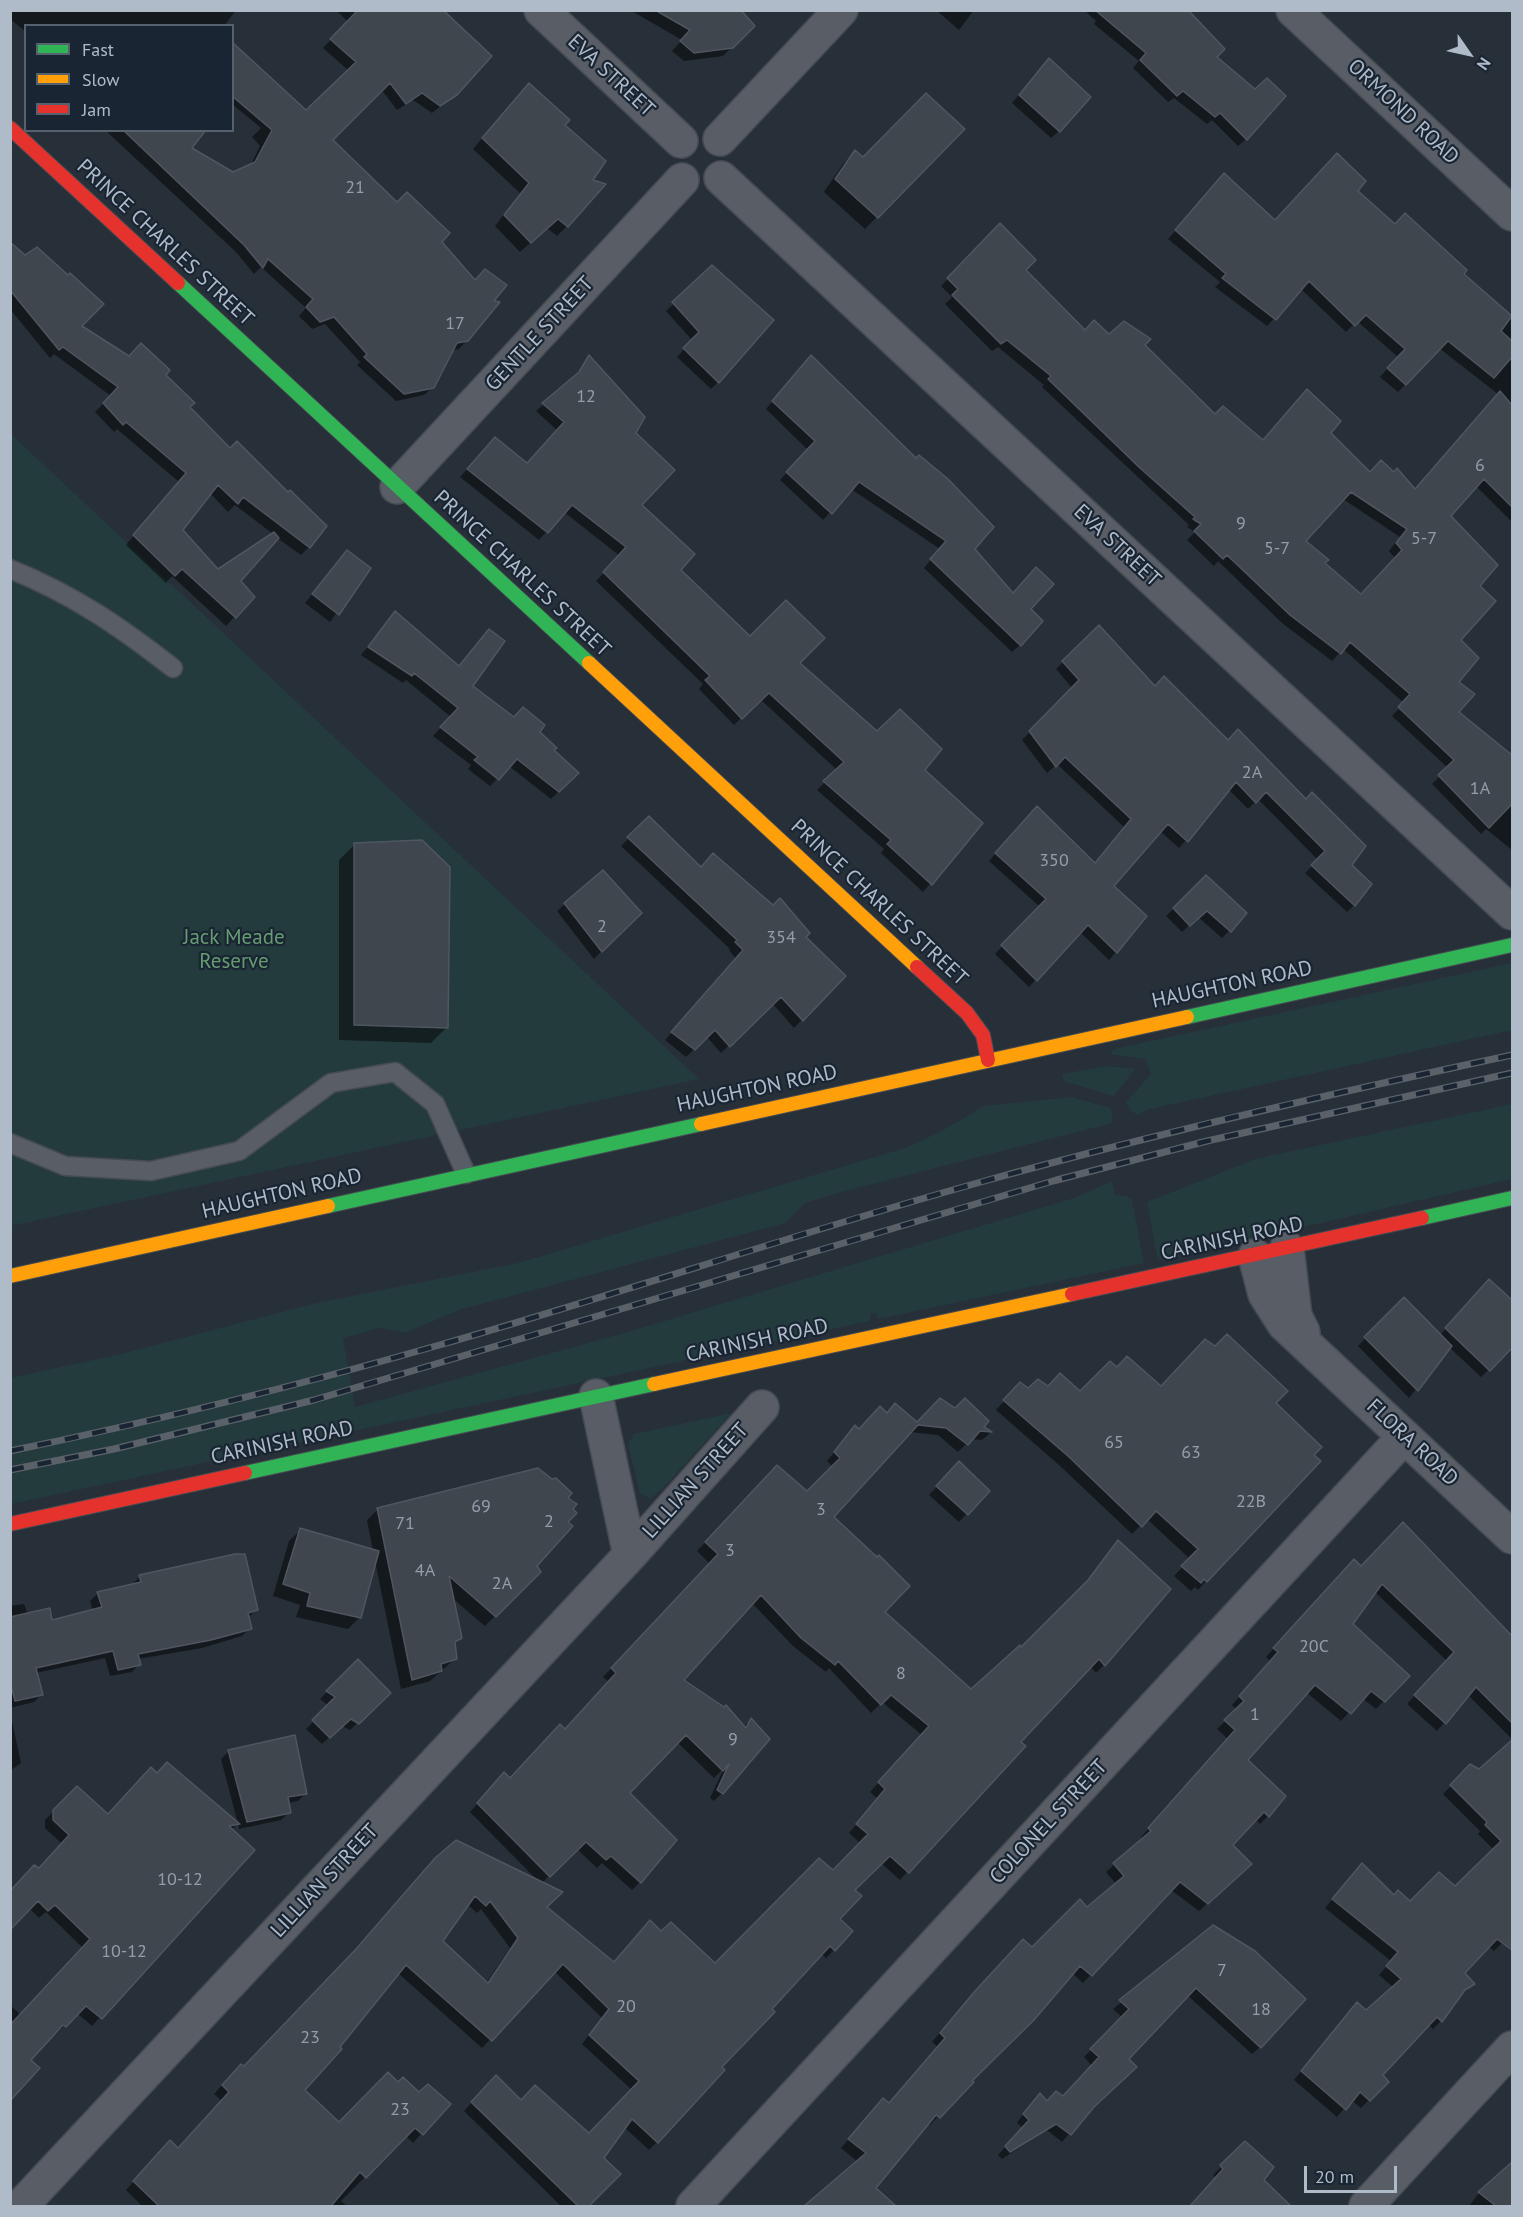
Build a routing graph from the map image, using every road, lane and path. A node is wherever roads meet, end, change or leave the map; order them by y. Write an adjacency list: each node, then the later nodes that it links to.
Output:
1 (541, 10): 6 (street, EVA STREET)
2 (841, 10): 5 (street)
3 (1293, 10): 9 (street, ORMOND ROAD)
4 (10, 128): 10 (street, PRINCE CHARLES STREET)
5 (720, 140): 6 (street); 7 (street)
6 (681, 141): 8 (street)
7 (721, 178): 8 (street); 13 (street, EVA STREET)
8 (682, 180): 10 (street, GENTLE STREET)
9 (1512, 214)
10 (397, 487): 15 (street, PRINCE CHARLES STREET)
11 (10, 568): 12 (lane)
12 (172, 668)
13 (1512, 913)
14 (1512, 945): 15 (street, HAUGHTON ROAD)
15 (988, 1060): 17 (street, HAUGHTON ROAD)
16 (10, 1143): 17 (lane)
17 (466, 1174): 21 (street, HAUGHTON ROAD)
18 (1512, 1198): 19 (street, CARINISH ROAD)
19 (1287, 1248): 20 (street, CARINISH ROAD); 22 (street, FLORA ROAD)
20 (1255, 1256): 22 (street, FLORA ROAD); 23 (street, CARINISH ROAD)
21 (10, 1276)
22 (1311, 1350): 25 (street, FLORA ROAD)
23 (596, 1396): 26 (street, CARINISH ROAD); 28 (street, LILLIAN STREET)
24 (762, 1407): 28 (street, LILLIAN STREET)
25 (1404, 1437): 27 (street, FLORA ROAD); 31 (street, COLONEL STREET)
26 (10, 1524)
27 (1512, 1537)
28 (630, 1555): 30 (street, LILLIAN STREET)
29 (1512, 2048): 32 (street)
30 (21, 2206)
31 (693, 2206)
32 (1365, 2206)

